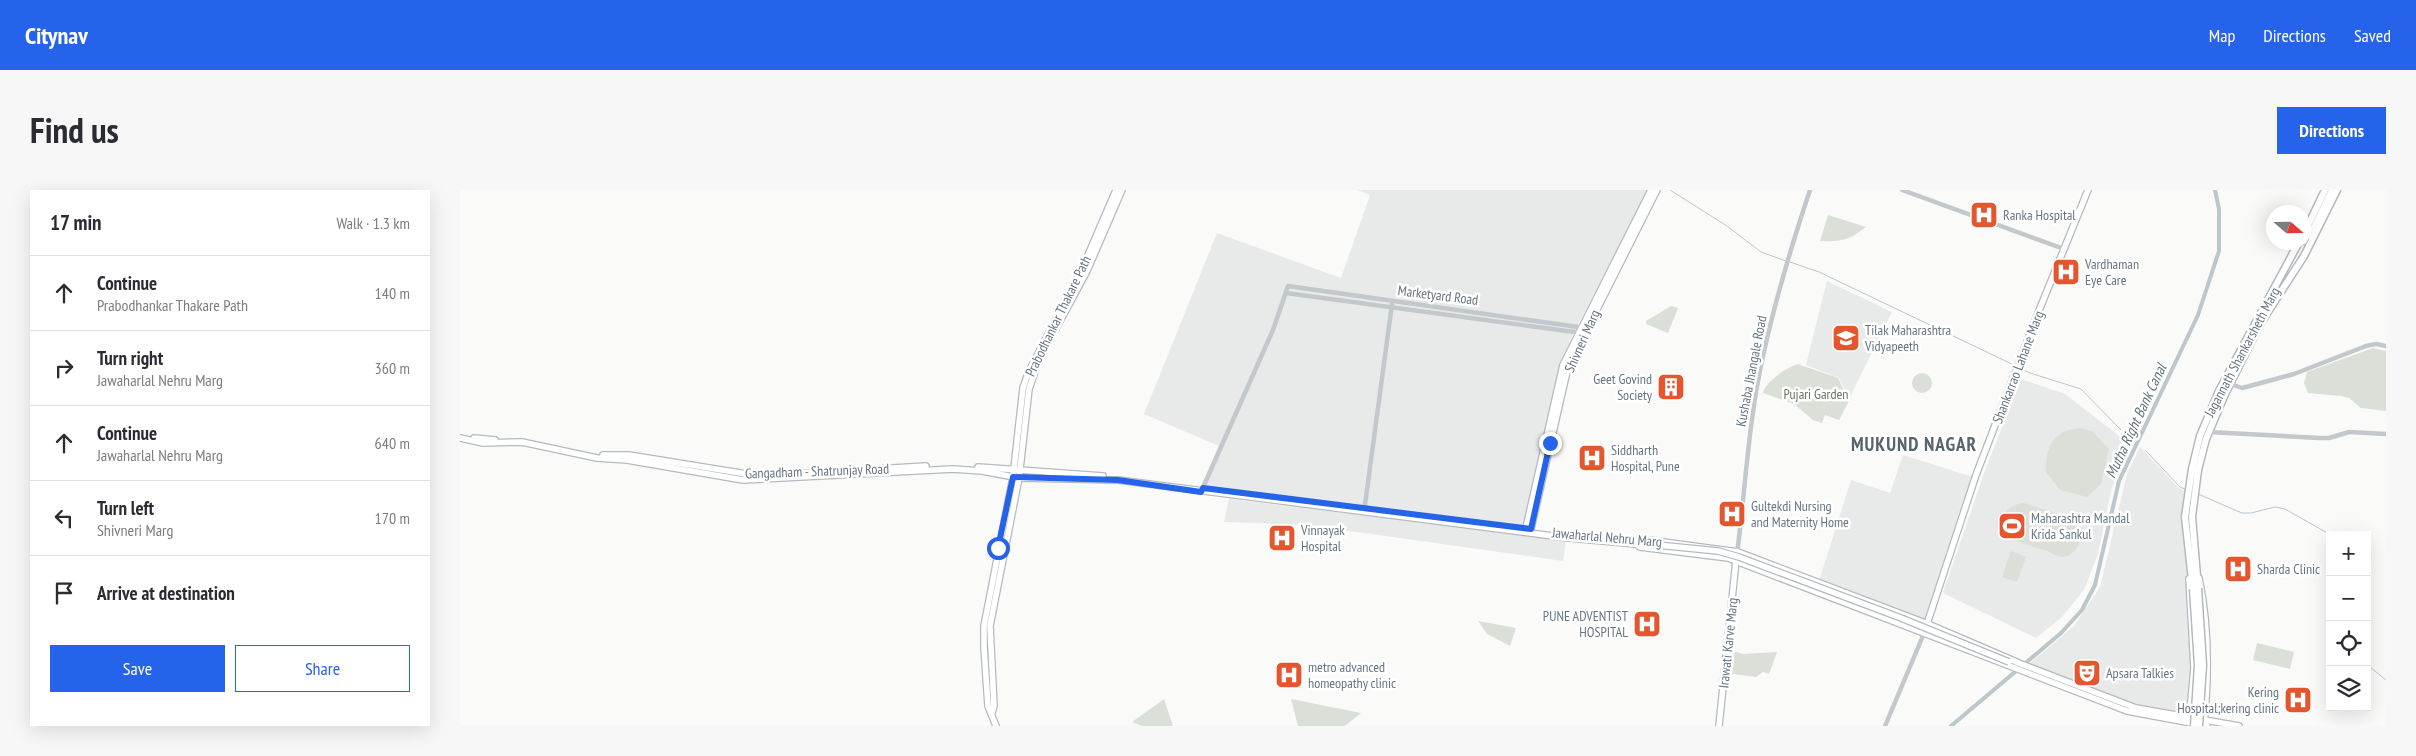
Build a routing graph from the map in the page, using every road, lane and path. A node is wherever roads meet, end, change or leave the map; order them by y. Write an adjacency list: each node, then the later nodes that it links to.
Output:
1 (1116, 190): 27 (main road, Prabodhankar Thakare Path)
2 (1122, 190): 27 (main road, Prabodhankar Thakare Path)
3 (1651, 190): 21 (main road, Shivneri Marg)
4 (1657, 190): 21 (main road, Shivneri Marg)
5 (1810, 190): 36 (street, Kushaba Jhangale Road)
6 (1902, 190): 13 (street)
7 (2088, 190): 13 (main road, Shankarrao Lahane Marg)
8 (2325, 190): 11 (highway)
9 (2331, 190): 12 (highway); 20 (highway)
10 (2337, 190): 20 (highway, Jagannath Shankarsheth Marg)
11 (2311, 219)
12 (2311, 227)
13 (2064, 250): 40 (main road, Shankarrao Lahane Marg)
14 (2295, 250): 16 (highway, Jagannath Shankarsheth Marg)
15 (2298, 250): 16 (highway)
16 (2281, 277): 23 (highway, Jagannath Shankarsheth Marg)
17 (1286, 293): 18 (street, Marketyard Road); 19 (street, Marketyard Road); 32 (street)
18 (1392, 300): 19 (street); 21 (street, Marketyard Road)
19 (1391, 306): 21 (street, Marketyard Road); 33 (street)
20 (2270, 306): 23 (highway, Jagannath Shankarsheth Marg)
21 (1582, 330): 34 (main road, Shivneri Marg)
22 (2386, 346): 23 (street)
23 (2227, 383): 24 (highway, Jagannath Shankarsheth Marg); 31 (highway, Jagannath Shankarsheth Marg)
24 (2209, 432): 25 (street); 31 (highway, Jagannath Shankarsheth Marg)
25 (2386, 434)
26 (460, 436): 28 (main road, Gangadham - Shatrunjay Road)
27 (1017, 468): 28 (main road, Jawaharlal Nehru Marg); 29 (main road, Prabodhankar Thakare Path); 30 (main road, Jawaharlal Nehru Marg)
28 (997, 471): 29 (main road, Jawaharlal Nehru Marg)
29 (1016, 478): 30 (main road, Jawaharlal Nehru Marg); 45 (main road, Prabodhankar Thakare Path)
30 (1098, 478): 32 (main road, Jawaharlal Nehru Marg)
31 (2192, 486): 37 (highway, Jagannath Shankarsheth Marg)
32 (1202, 490): 33 (main road, Jawaharlal Nehru Marg)
33 (1364, 510): 34 (main road, Jawaharlal Nehru Marg)
34 (1528, 531): 35 (main road, Jawaharlal Nehru Marg)
35 (1636, 542): 36 (main road, Jawaharlal Nehru Marg); 38 (main road, Jawaharlal Nehru Marg); 42 (main road, bridge)
36 (1738, 552): 38 (street, Kushaba Jhangale Road); 40 (main road, Jawaharlal Nehru Marg)
37 (2192, 554): 39 (highway, Jagannath Shankarsheth Marg); 43 (main road, Jagannath Shankarsheth Marg); 44 (main road, Jagannath Shankarsheth Marg)
38 (1736, 560): 41 (main road, Jawaharlal Nehru Marg); 46 (main road, Irawati Karve Marg)
39 (2195, 588): 43 (highway, bridge); 48 (highway, bridge)
40 (1928, 624): 41 (main road, Shankarrao Lahane Marg); 42 (main road, Jawaharlal Nehru Marg)
41 (1925, 632): 42 (main road, Jawaharlal Nehru Marg); 47 (street)
42 (2013, 664): 43 (main road)
43 (2190, 724): 44 (main road)
44 (2205, 724): 49 (main road)
45 (996, 726)
46 (1718, 726)
47 (1885, 726)
48 (2199, 726)
49 (2239, 726)

